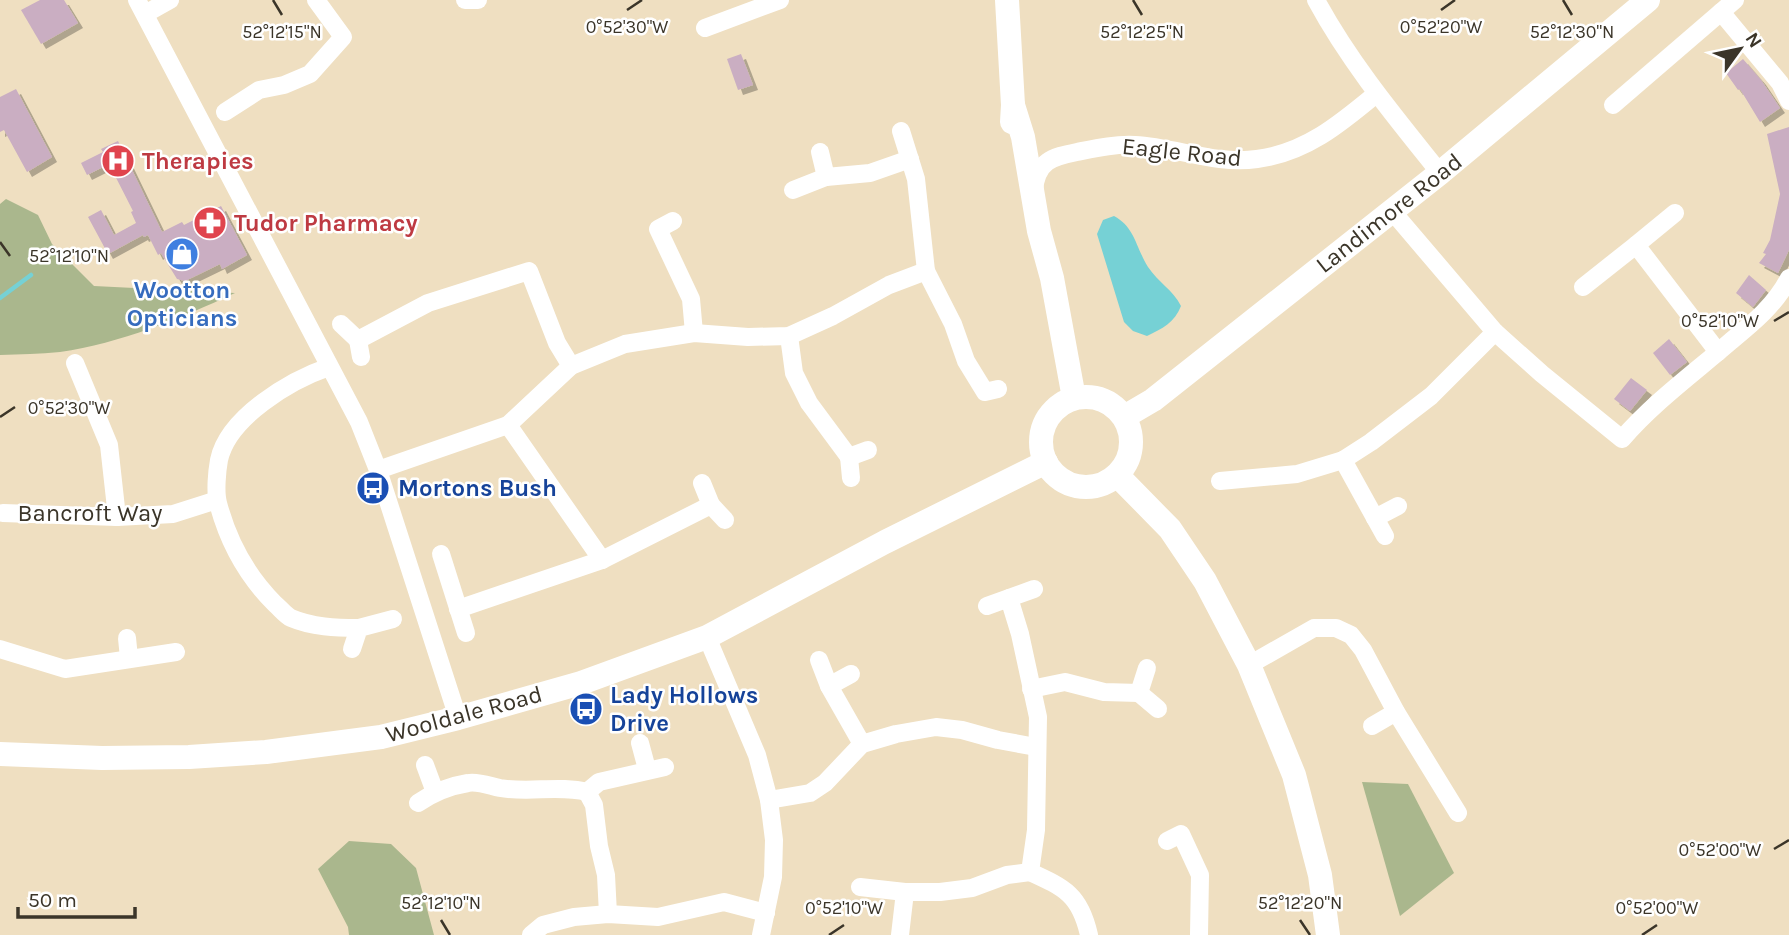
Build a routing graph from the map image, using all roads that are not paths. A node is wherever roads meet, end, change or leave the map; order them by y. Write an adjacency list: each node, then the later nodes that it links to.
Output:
1 (170, 0): 10 (street)
2 (316, 0): 17 (street)
3 (465, 0): 4 (street)
4 (478, 0)
5 (780, 0): 12 (street)
6 (1007, 0): 15 (street)
7 (1316, 0): 13 (street)
8 (1648, 0): 23 (street, Landimore Road)
9 (1735, 0): 11 (street)
10 (141, 7): 42 (street)
11 (1721, 12): 14 (street); 16 (street)
12 (705, 27)
13 (1376, 94): 21 (street, Eagle Road); 23 (street)
14 (1789, 101)
15 (1013, 105): 19 (street); 30 (street)
16 (1613, 105)
17 (225, 112)
18 (901, 131): 22 (street)
19 (1023, 137): 21 (street); 26 (street)
20 (820, 152): 24 (street)
21 (1054, 157): 26 (street)
22 (910, 159): 24 (street); 32 (street)
23 (1440, 173): 27 (street, Landimore Road)
24 (826, 177): 25 (street)
25 (793, 190)
26 (1034, 194): 30 (street)
27 (1392, 211): 36 (street); 45 (street, Landimore Road)
28 (1675, 213): 31 (street)
29 (673, 221): 37 (street)
30 (1039, 231): 44 (street)
31 (1636, 245): 34 (street); 39 (street)
32 (926, 271): 38 (street); 43 (street)
33 (1789, 278): 39 (street)
34 (1583, 287)
35 (341, 324): 41 (street)
36 (1495, 332): 39 (street); 49 (street)
37 (694, 333): 38 (street); 41 (street)
38 (789, 336): 48 (street)
39 (1718, 352)
40 (75, 363): 60 (street)
41 (571, 366): 46 (street)
42 (329, 367): 51 (street); 56 (street)
43 (998, 389)
44 (1074, 398): 45 (street); 50 (street)
45 (1124, 417): 52 (street)
46 (508, 425): 51 (street); 65 (street)
47 (868, 450): 48 (street)
48 (849, 457): 53 (street)
49 (1343, 460): 54 (street); 61 (street)
50 (1046, 462): 52 (street); 73 (street, Wooldale Road)
51 (378, 470): 88 (street)
52 (1117, 475): 80 (street)
53 (851, 478)
54 (1220, 481)
55 (702, 483): 57 (street)
56 (217, 500): 60 (street, Bancroft Way); 71 (street)
57 (711, 505): 62 (street); 65 (street)
58 (1398, 506): 61 (street)
59 (1, 510): 60 (street, Bancroft Way)
60 (117, 517)
61 (1375, 518): 63 (street)
62 (724, 520)
63 (1385, 536)
64 (441, 554): 69 (street)
65 (602, 560): 69 (street)
66 (1034, 589): 67 (street)
67 (1009, 598): 68 (street); 84 (street)
68 (987, 606)
69 (458, 609): 72 (street)
70 (393, 619): 71 (street)
71 (359, 628): 76 (street)
72 (466, 633)
73 (707, 637): 88 (street, Wooldale Road); 97 (street)
74 (127, 638): 78 (street)
75 (0, 649): 78 (street)
76 (352, 649)
77 (176, 652): 78 (street)
78 (129, 658)
79 (819, 660): 83 (street)
80 (1249, 665): 87 (street); 111 (street)
81 (1147, 668): 85 (street)
82 (851, 674): 83 (street)
83 (829, 686): 91 (street)
84 (1031, 689): 85 (street); 92 (street)
85 (1139, 693): 86 (street)
86 (1158, 709)
87 (1396, 712): 89 (street); 99 (street)
88 (458, 718): 93 (street, Wooldale Road)
89 (1372, 726)
90 (640, 743): 96 (street)
91 (862, 744): 92 (street); 97 (street)
92 (1036, 747): 101 (street)
93 (0, 754)
94 (425, 765): 95 (street)
95 (435, 792): 96 (street); 98 (street)
96 (587, 792): 105 (street)
97 (769, 800): 104 (street)
98 (418, 803)
99 (1458, 813)
100 (1167, 841): 110 (street)
101 (1030, 873): 103 (street); 109 (street)
102 (860, 887): 103 (street)
103 (905, 892): 108 (street)
104 (766, 913): 105 (street); 107 (street)
105 (608, 914): 106 (street)
106 (531, 935)
107 (761, 935)
108 (900, 935)
109 (1089, 935)
110 (1199, 935)
111 (1328, 935)

